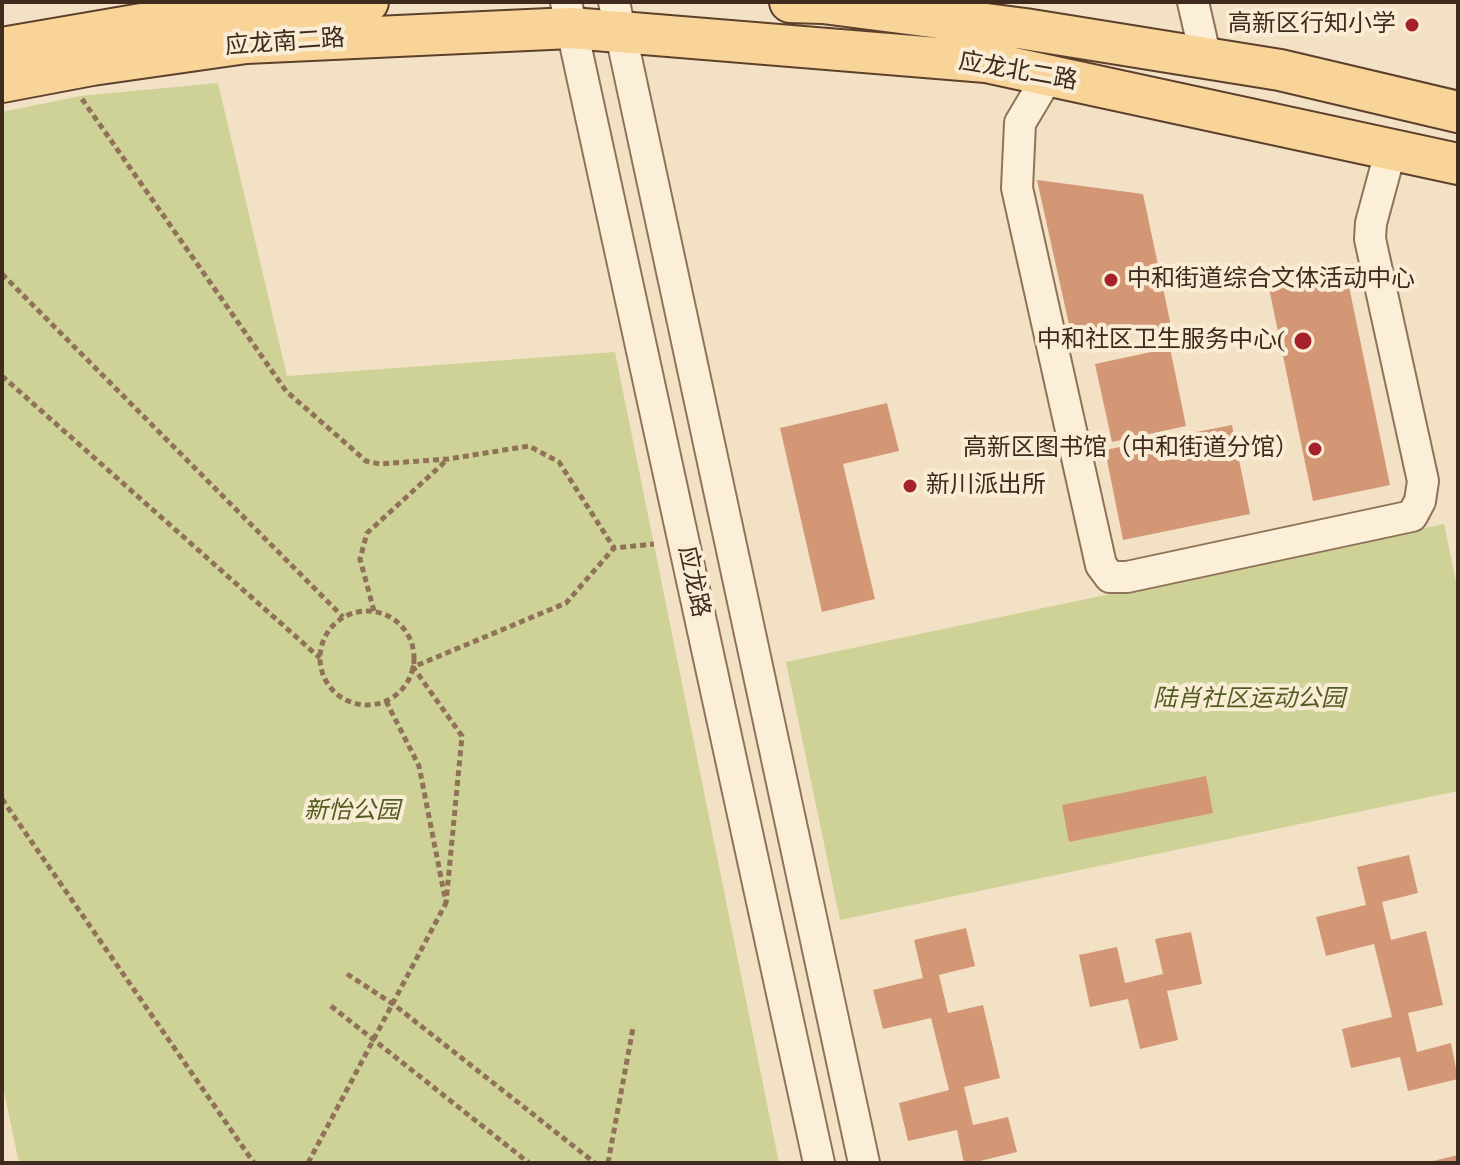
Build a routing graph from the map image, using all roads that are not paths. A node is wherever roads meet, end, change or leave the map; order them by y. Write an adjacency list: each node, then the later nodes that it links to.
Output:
1 (368, 2): 6 (main road, 应龙南二路)
2 (790, 2): 7 (main road, 应龙北二路)
3 (1193, 2): 7 (street)
4 (568, 15): 5 (main road, 应龙北二路); 9 (main road, 应龙南二路); 13 (street, 应龙路)
5 (617, 17): 8 (main road, 应龙北二路); 14 (street, 应龙路)
6 (2, 48)
7 (1206, 59): 10 (main road, 应龙北二路)
8 (1048, 76): 11 (main road, 应龙北二路); 11 (street)
9 (2, 82)
10 (1458, 112)
11 (1391, 149): 12 (main road, 应龙北二路)
12 (1458, 164)
13 (819, 1163)
14 (864, 1163)

